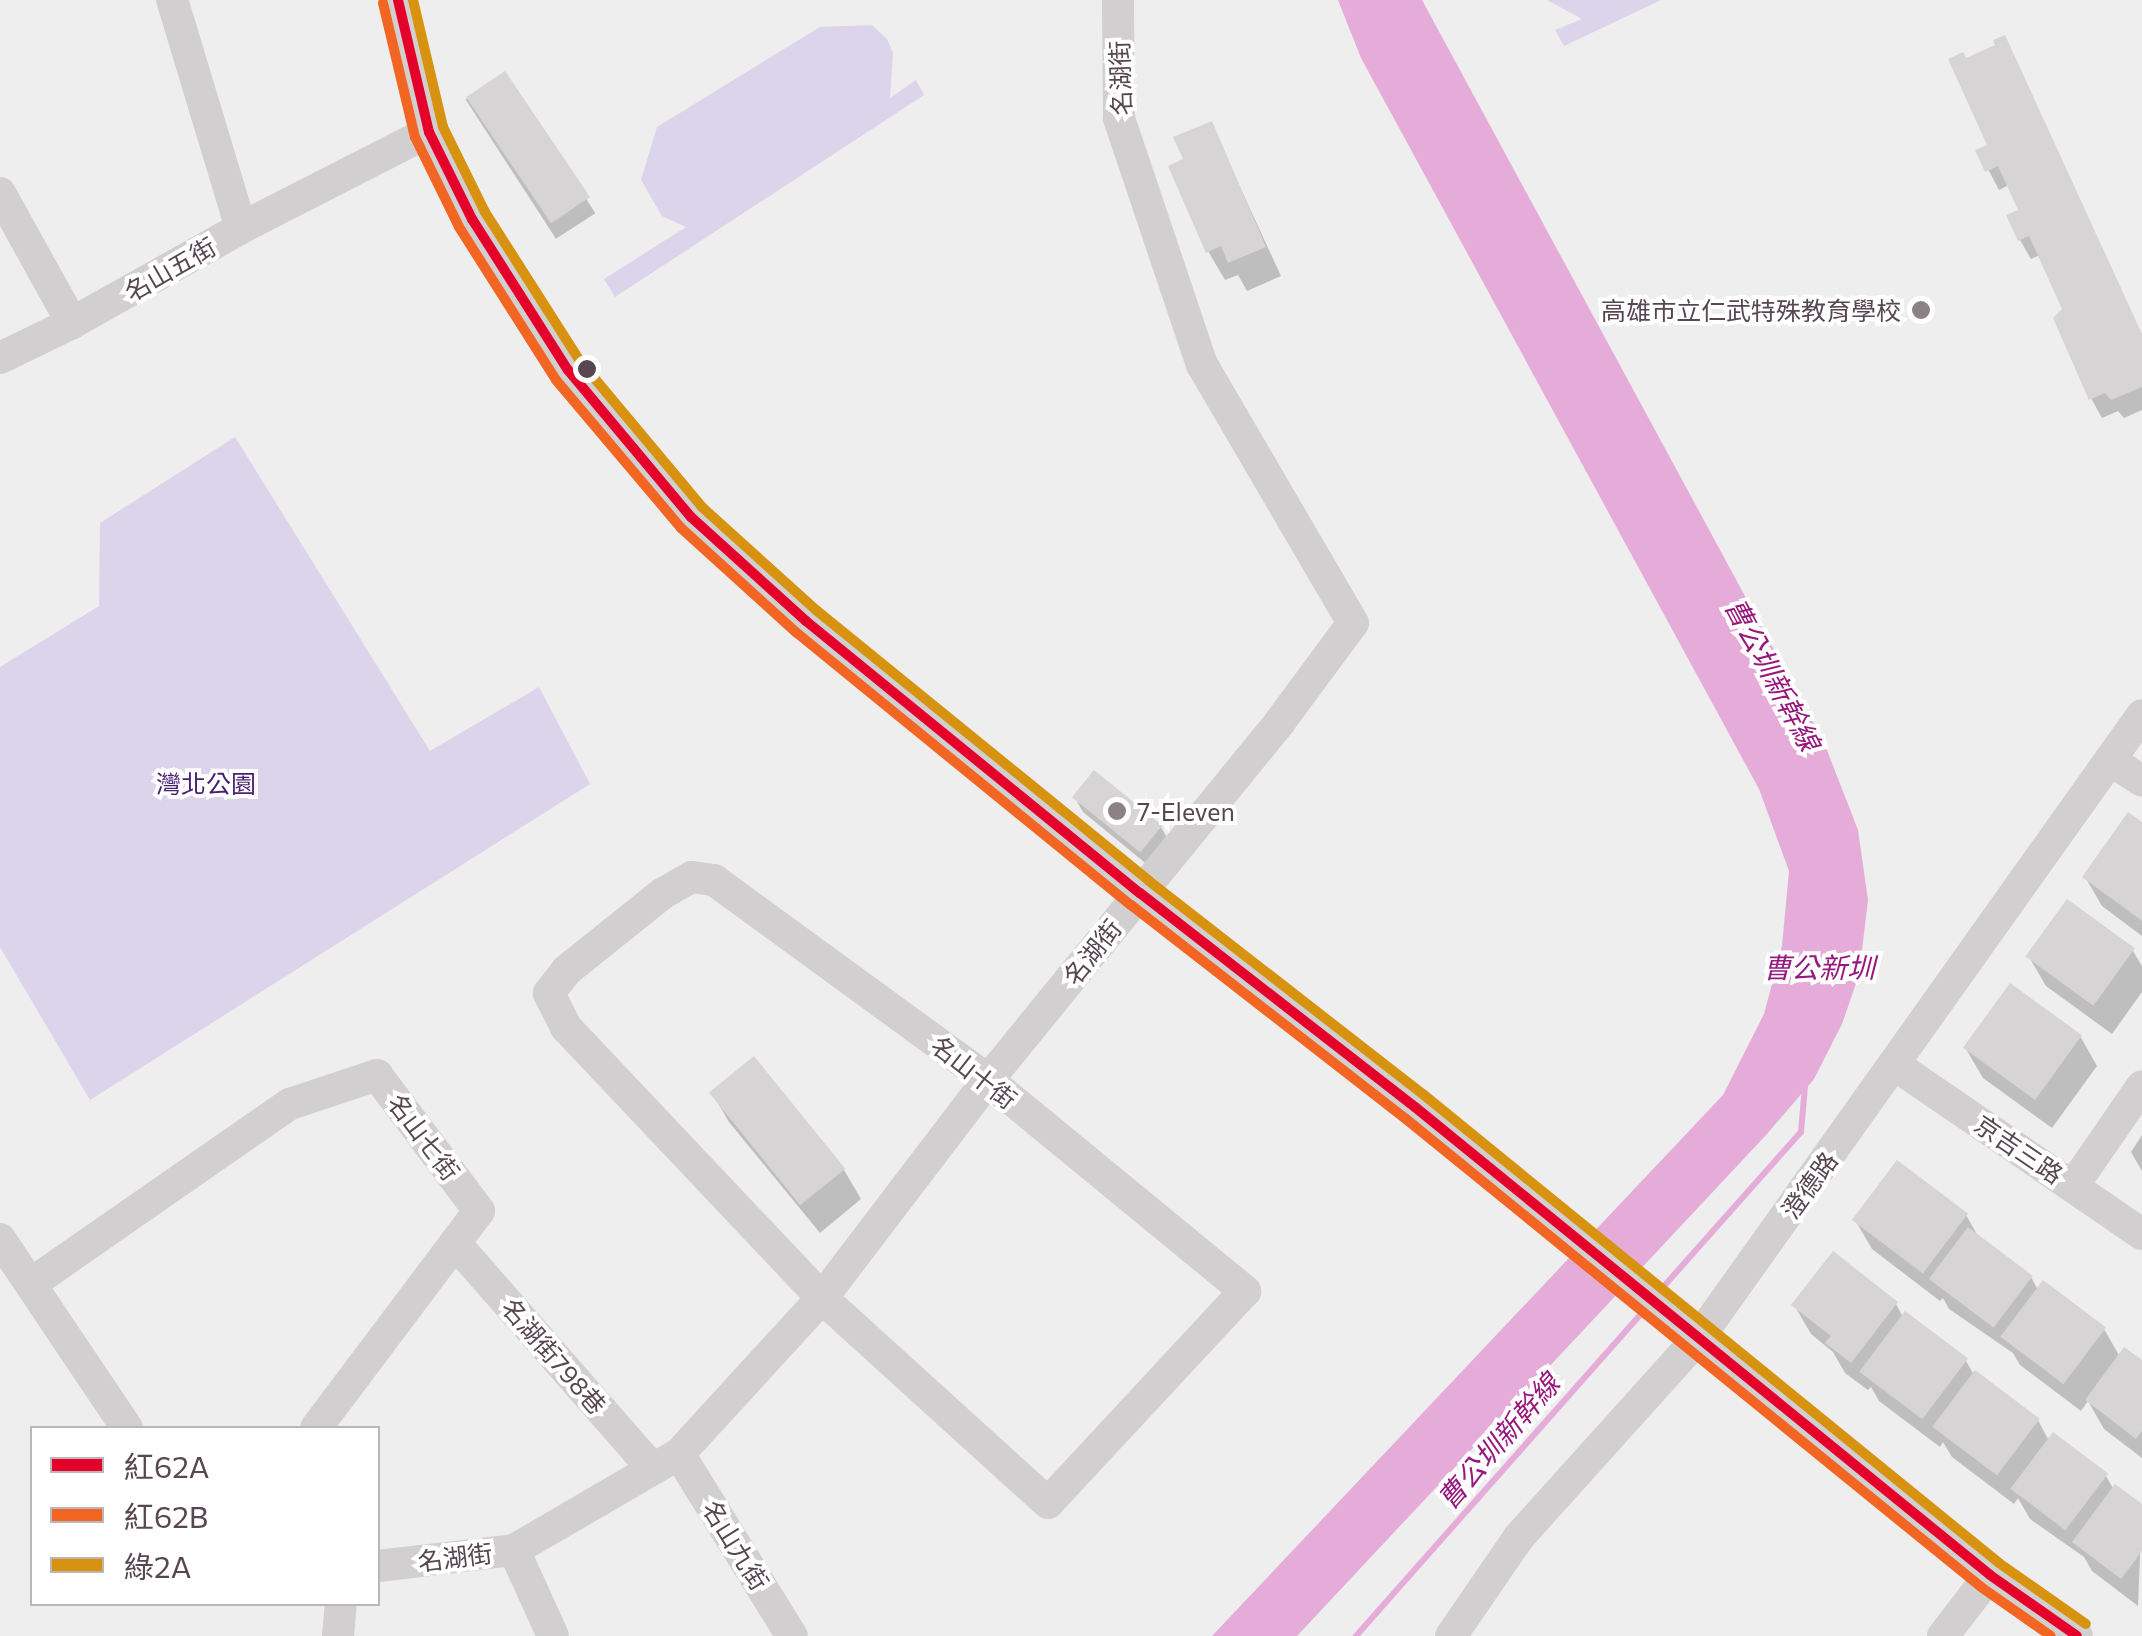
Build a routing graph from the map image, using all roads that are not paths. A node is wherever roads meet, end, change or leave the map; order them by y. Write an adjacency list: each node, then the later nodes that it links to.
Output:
1 (172, 0): 6 (street, 名山五街)
2 (398, 0): 4 (street)
3 (1118, 0): 12 (street, 名湖街)
4 (428, 132): 6 (street); 12 (street)
5 (0, 194): 7 (street)
6 (241, 228): 7 (street, 名山五街)
7 (72, 324): 8 (street, 名山五街)
8 (0, 358)
9 (2142, 715): 10 (street, 澄德路)
10 (2110, 760): 11 (street); 13 (street, 澄德路)
11 (2142, 781)
12 (1140, 893): 14 (street, 名湖街); 22 (street)
13 (1895, 1066): 16 (street, 京吉三路); 22 (street, 澄德路)
14 (988, 1080): 21 (street, 名湖街); 21 (street, 名山十街); 21 (street, 名山十街)
15 (2142, 1086): 16 (street)
16 (2074, 1186): 17 (street, 京吉三路)
17 (2142, 1234)
18 (0, 1239): 20 (street)
19 (455, 1243): 20 (street, 名山七街); 24 (street, 名山七街); 25 (street, 名湖街798巷)
20 (32, 1283): 23 (street)
21 (822, 1298): 25 (street, 名湖街)
22 (1700, 1336): 28 (street); 33 (street, 澄德路)
23 (125, 1426)
24 (318, 1426)
25 (666, 1461): 26 (street, 名湖街); 32 (street, 名山九街)
26 (514, 1550): 27 (street, 名湖街); 31 (street)
27 (380, 1566)
28 (1990, 1575): 34 (street); 35 (street)
29 (340, 1606): 30 (street)
30 (338, 1636)
31 (553, 1636)
32 (792, 1636)
33 (1451, 1636)
34 (1943, 1636)
35 (2077, 1636)

